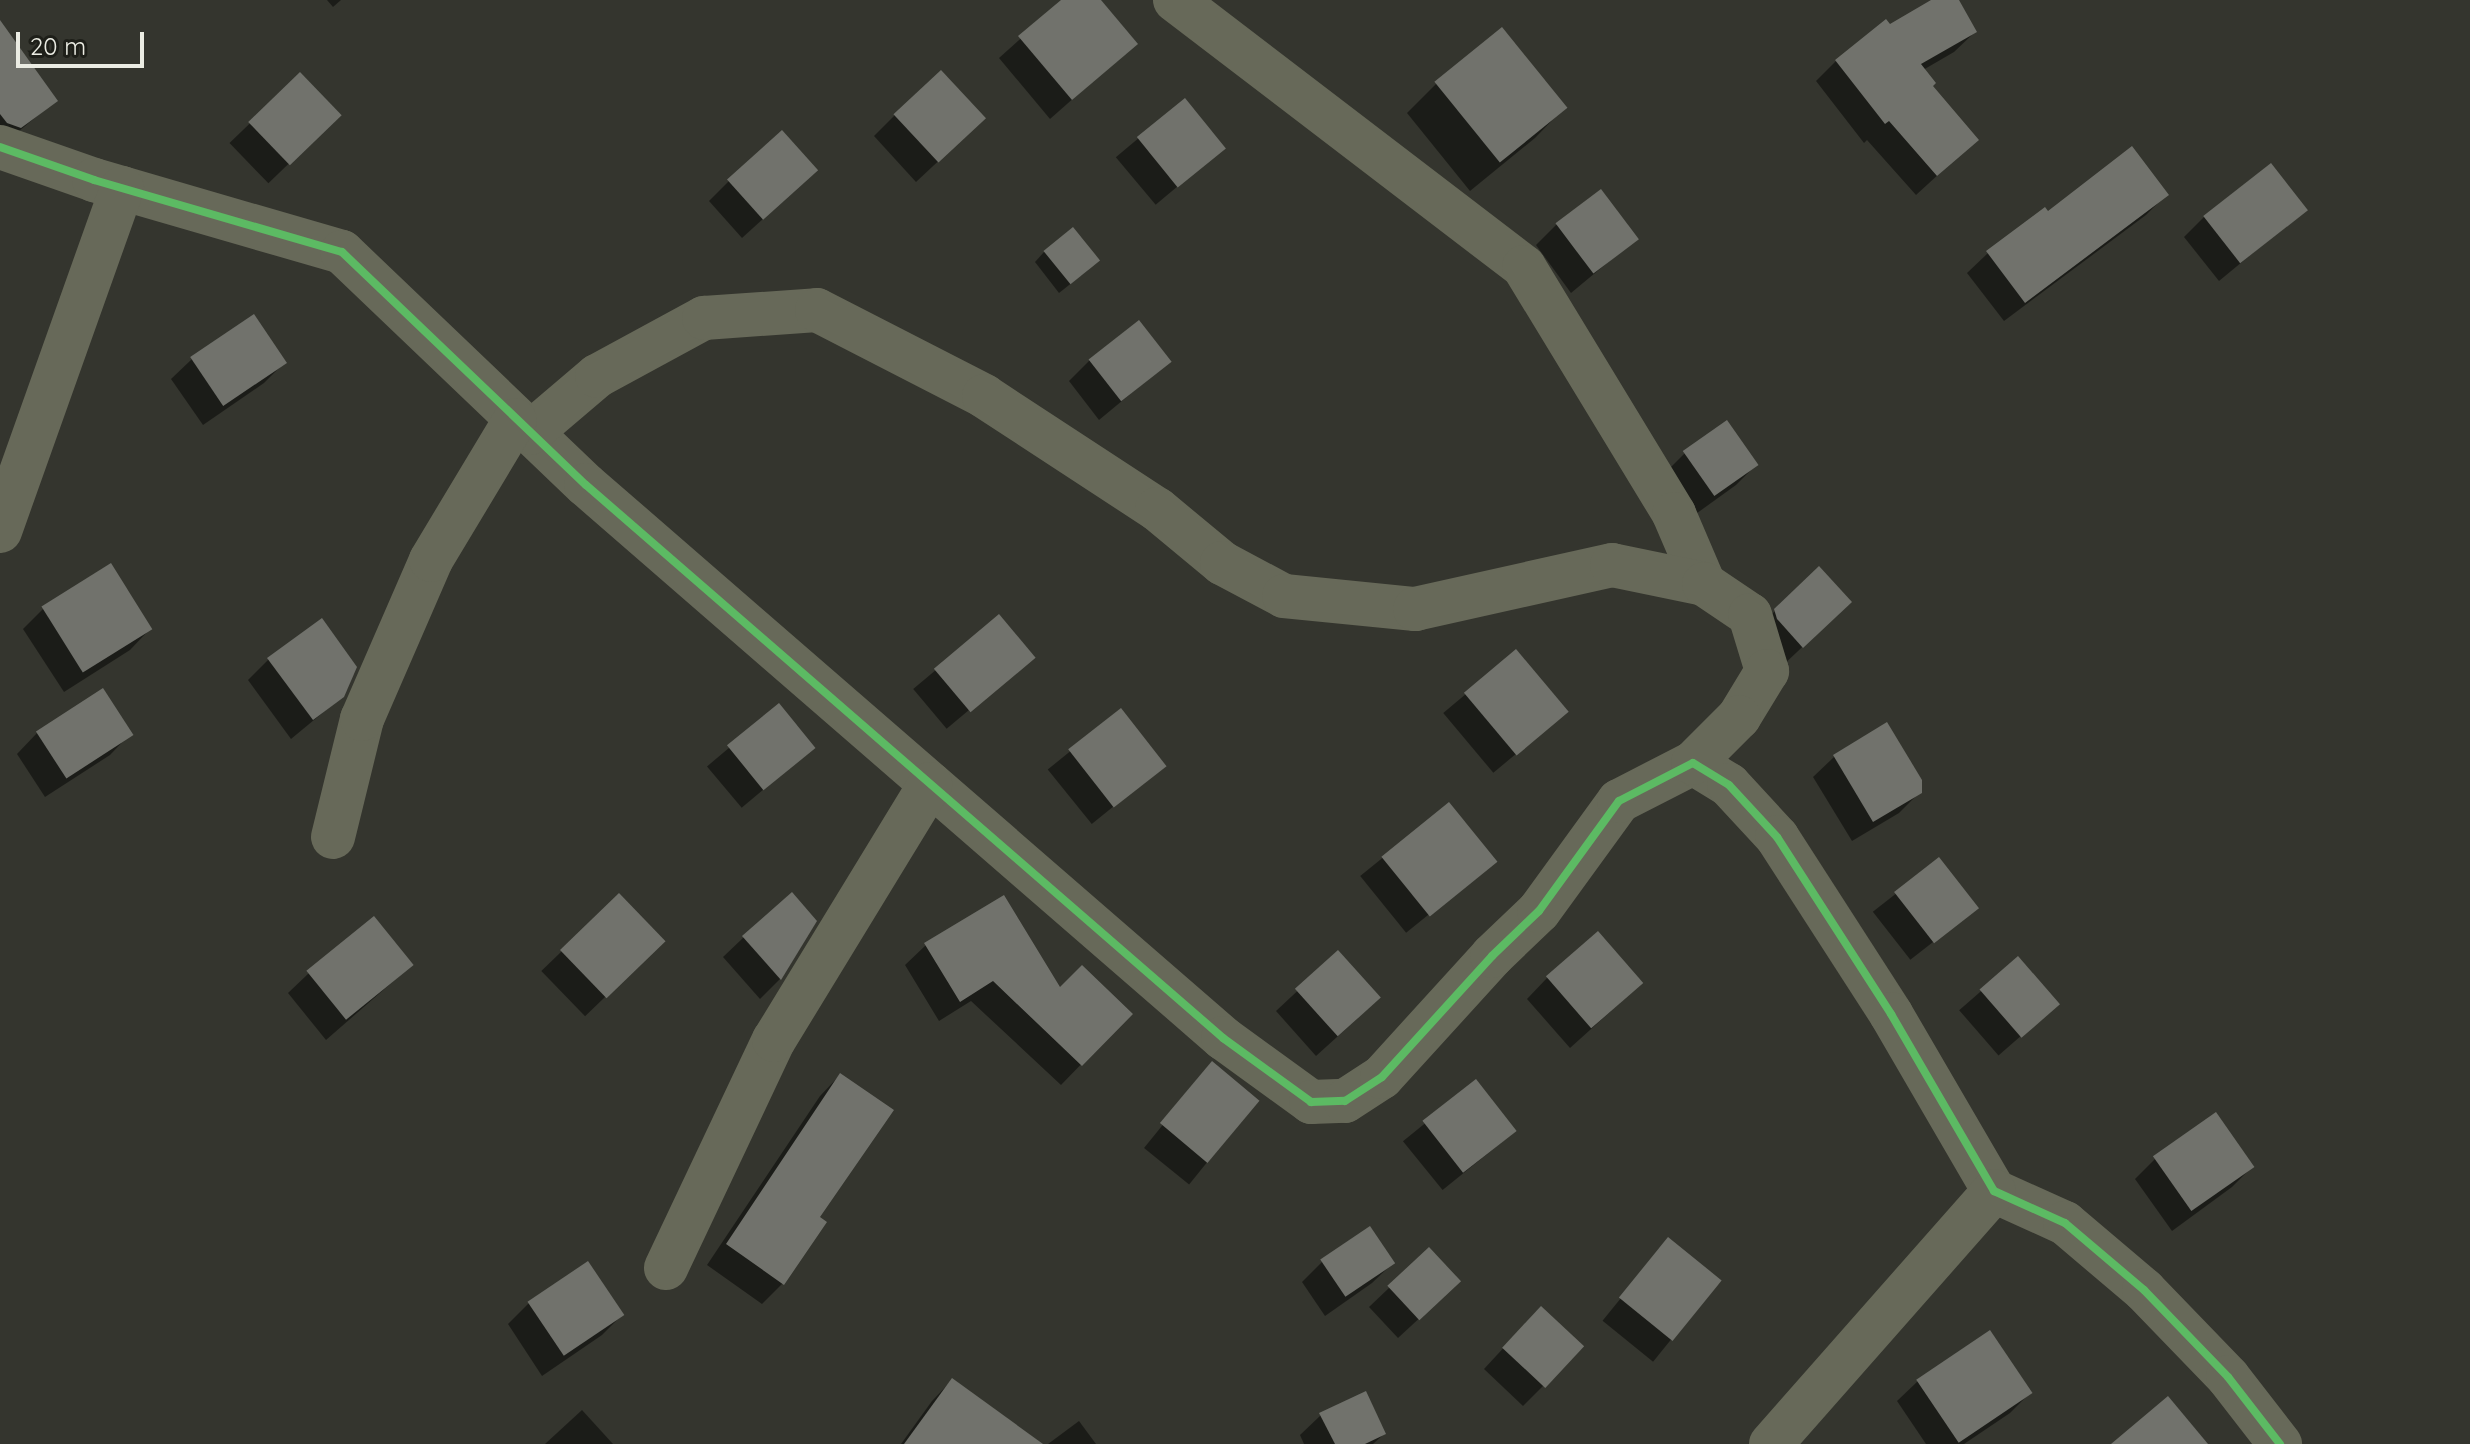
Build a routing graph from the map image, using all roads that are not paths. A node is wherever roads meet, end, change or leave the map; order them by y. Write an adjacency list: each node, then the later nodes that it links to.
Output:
1 (1175, 0): 6 (street)
2 (0, 147): 3 (street)
3 (122, 188): 4 (street); 5 (street)
4 (522, 426): 6 (street); 8 (street); 9 (street)
5 (0, 531)
6 (1704, 584): 7 (street)
7 (1693, 763): 8 (street); 10 (street)
8 (930, 784): 11 (street)
9 (333, 837)
10 (1994, 1191): 12 (street); 13 (street)
11 (666, 1268)
12 (1771, 1444)
13 (2280, 1444)

